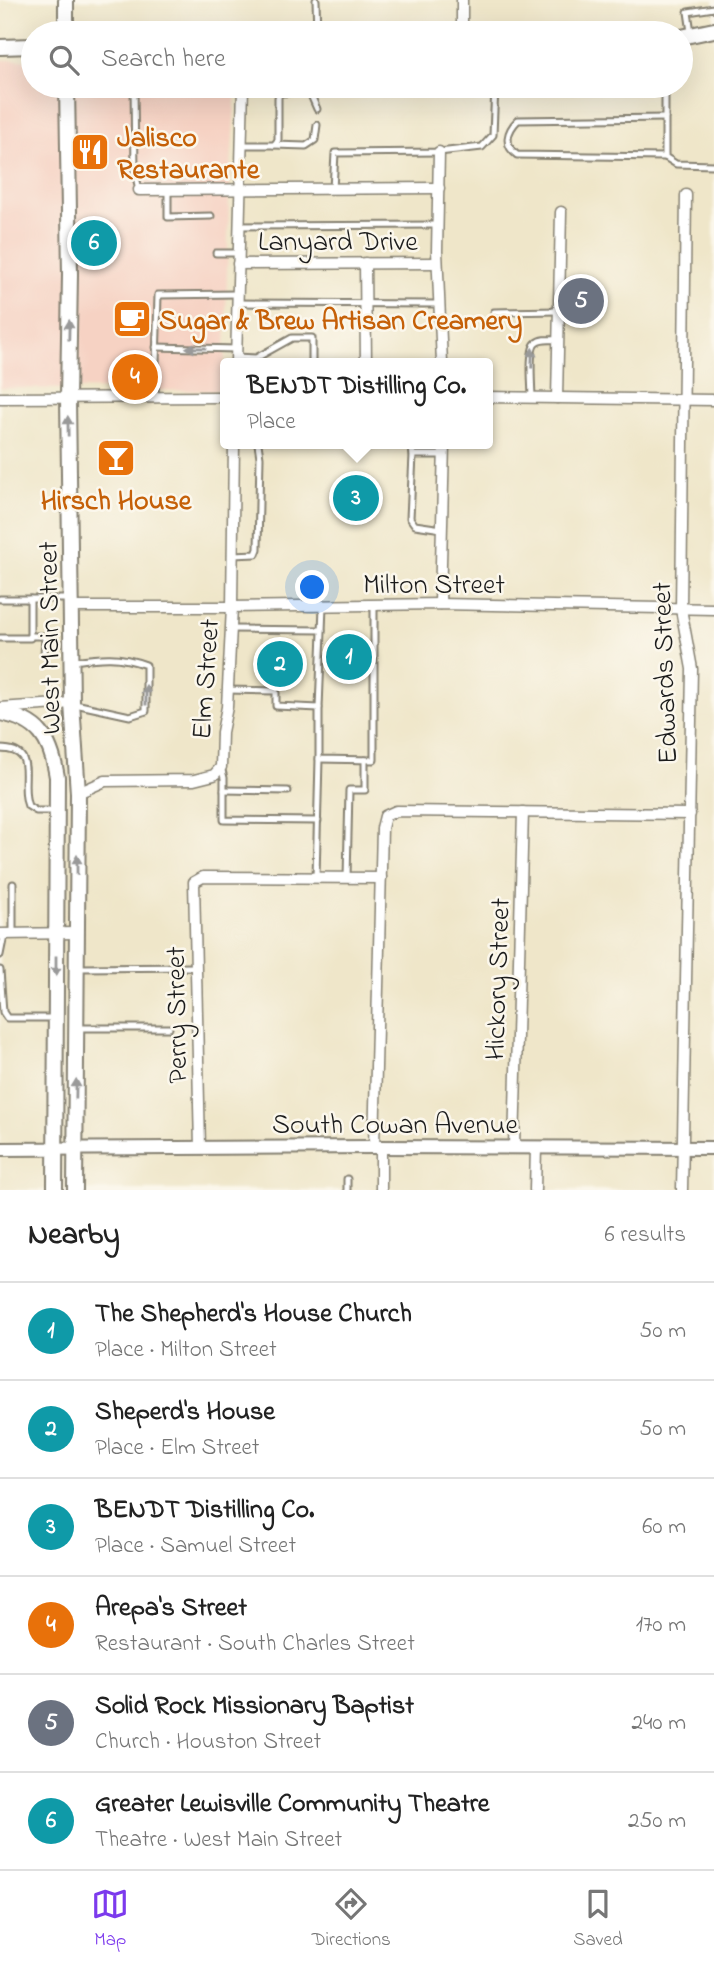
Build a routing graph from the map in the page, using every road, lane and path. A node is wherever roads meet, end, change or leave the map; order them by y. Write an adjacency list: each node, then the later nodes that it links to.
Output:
1 (66, 0): 5 (main road)
2 (316, 0): 6 (lane)
3 (462, 0): 7 (street)
4 (714, 4): 8 (lane)
5 (66, 21)
6 (317, 21)
7 (462, 21)
8 (687, 21)
9 (714, 30): 10 (main road)
10 (693, 34)
11 (21, 46): 12 (main road)
12 (0, 47)
13 (67, 98): 59 (main road, West Main Street, one-way to 13)
14 (134, 98): 30 (lane)
15 (243, 98): 23 (street)
16 (278, 98): 24 (lane)
17 (312, 98): 20 (lane)
18 (495, 98): 25 (lane)
19 (665, 98): 21 (lane)
20 (317, 109)
21 (664, 118): 26 (lane); 26 (lane)
22 (317, 125): 24 (lane)
23 (241, 145): 24 (lane); 32 (street)
24 (274, 145)
25 (439, 152): 28 (street); 29 (lane)
26 (665, 157): 27 (lane)
27 (714, 165)
28 (439, 188): 29 (street); 36 (street)
29 (332, 189): 32 (street)
30 (139, 190): 31 (street)
31 (168, 190): 32 (street); 35 (lane)
32 (240, 190): 37 (street)
33 (687, 195): 62 (street, Edwards Street)
34 (561, 212): 45 (street)
35 (211, 216)
36 (437, 225): 37 (lane); 40 (street)
37 (239, 226): 39 (street)
38 (216, 253): 39 (lane)
39 (238, 258): 41 (street, Lanyard Drive); 42 (street)
40 (437, 262): 41 (street, Lanyard Drive); 44 (street)
41 (365, 263): 43 (street)
42 (237, 299): 43 (lane); 48 (lane); 49 (street)
43 (365, 304): 44 (lane); 53 (street)
44 (439, 304): 54 (street)
45 (558, 311): 46 (lane); 47 (street)
46 (494, 312)
47 (558, 340): 60 (lane, one-way to 47); 61 (street)
48 (156, 348): 49 (lane, one-way to 48); 55 (lane)
49 (236, 357): 50 (lane)
50 (256, 358)
51 (256, 358): 52 (lane)
52 (312, 358)
53 (366, 358)
54 (442, 358)
55 (155, 397): 56 (street); 59 (street)
56 (220, 397)
57 (493, 397): 60 (street)
58 (0, 398): 59 (street)
59 (68, 398): 73 (main road, West Main Street, one-way to 59)
60 (532, 398): 61 (street)
61 (557, 398): 62 (street)
62 (685, 400): 63 (street); 78 (street, Edwards Street)
63 (714, 401)
64 (234, 449): 70 (street, Elm Street)
65 (259, 449): 70 (lane)
66 (412, 449): 68 (lane)
67 (444, 449): 68 (lane); 69 (street)
68 (414, 455): 69 (lane)
69 (442, 529): 74 (street)
70 (233, 555): 77 (street, Elm Street)
71 (0, 598): 72 (lane)
72 (30, 599): 73 (lane); 82 (lane)
73 (71, 603): 77 (street, Milton Street); 85 (main road, West Main Street)
74 (440, 604): 75 (street, Milton Street); 78 (street, Milton Street)
75 (374, 605): 76 (street, Milton Street); 92 (lane)
76 (323, 606): 77 (street, Milton Street); 81 (lane)
77 (232, 607): 80 (street, Elm Street)
78 (681, 609): 79 (street, Milton Street); 99 (street, Edwards Street)
79 (714, 609)
80 (230, 629): 81 (lane); 86 (street, Elm Street)
81 (322, 630): 88 (lane)
82 (30, 636): 83 (lane); 84 (lane)
83 (0, 638)
84 (44, 654)
85 (71, 661): 87 (main road, West Main Street); 87 (lane, one-way to 85)
86 (228, 690): 88 (lane); 93 (street, Elm Street)
87 (72, 703): 89 (street); 96 (main road, West Main Street)
88 (319, 708): 91 (lane)
89 (0, 711): 97 (main road, West Main Street)
90 (0, 749): 97 (lane)
91 (319, 759): 92 (lane); 100 (lane)
92 (365, 760): 102 (lane)
93 (221, 767): 94 (lane); 96 (street, Elm Street)
94 (224, 790): 95 (lane); 100 (lane)
95 (288, 790)
96 (78, 793): 105 (main road, West Main Street, one-way to 96)
97 (57, 811): 107 (main road, West Main Street)
98 (523, 813): 99 (street); 103 (street); 116 (street, Hickory Street)
99 (690, 814): 119 (street, Edwards Street)
100 (318, 821): 101 (lane)
101 (316, 877): 102 (street); 109 (street, Perry Street)
102 (347, 878): 103 (street)
103 (381, 878): 115 (street)
104 (13, 884): 106 (lane)
105 (77, 933): 107 (street); 110 (main road, West Main Street)
106 (6, 934): 107 (street); 108 (lane)
107 (56, 934): 112 (main road, West Main Street, one-way to 112)
108 (0, 955)
109 (196, 967): 110 (lane); 118 (street, Perry Street)
110 (77, 968): 113 (main road, West Main Street)
111 (0, 970): 112 (lane)
112 (56, 1018): 122 (main road, West Main Street)
113 (76, 1028): 114 (lane); 123 (main road, West Main Street, one-way to 113)
114 (169, 1028)
115 (377, 1147): 116 (street, South Cowan Avenue); 118 (street, South Cowan Avenue); 128 (street)
116 (514, 1147): 117 (street, South Cowan Avenue)
117 (536, 1147): 119 (street, South Cowan Avenue); 129 (street)
118 (200, 1148): 123 (street, South Cowan Avenue)
119 (683, 1148): 120 (street, South Cowan Avenue); 130 (street, Edwards Street)
120 (714, 1148)
121 (0, 1149): 122 (street, South Cowan Avenue)
122 (56, 1149): 123 (street, South Cowan Avenue); 125 (main road, West Main Street)
123 (75, 1149): 126 (main road, West Main Street)
124 (347, 1179): 127 (lane)
125 (55, 1190)
126 (75, 1190)
127 (347, 1190)
128 (382, 1190)
129 (535, 1190)
130 (682, 1190)

